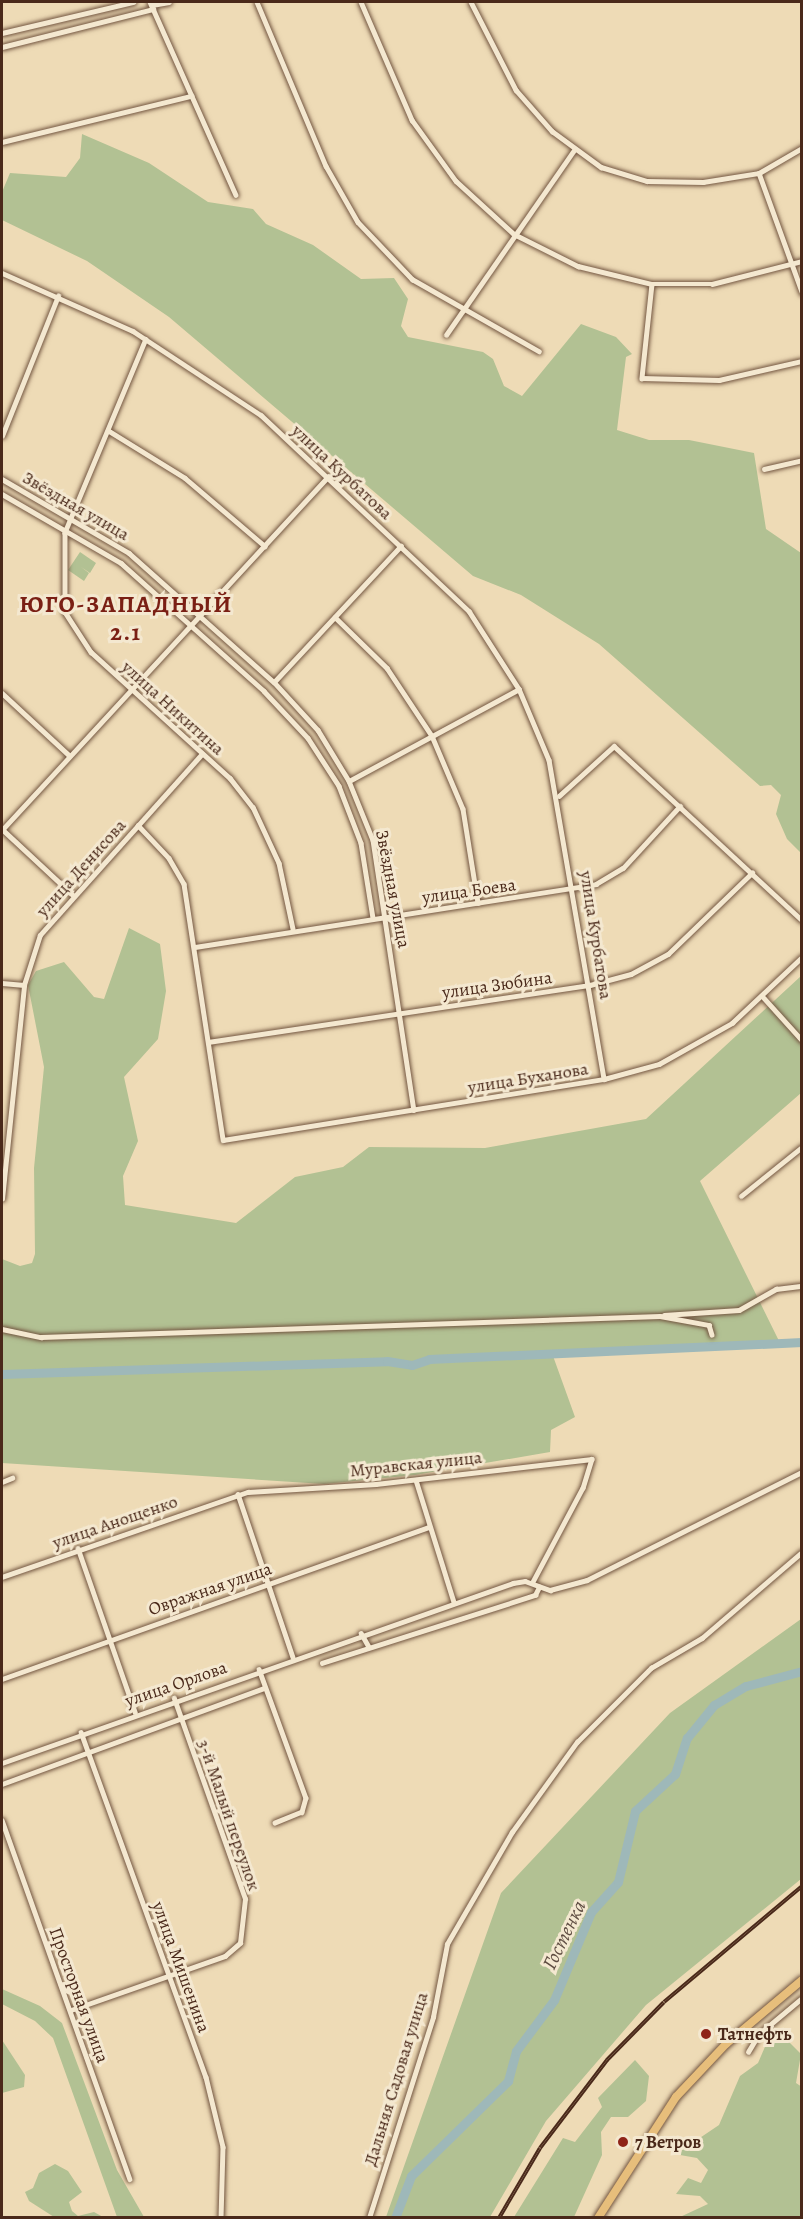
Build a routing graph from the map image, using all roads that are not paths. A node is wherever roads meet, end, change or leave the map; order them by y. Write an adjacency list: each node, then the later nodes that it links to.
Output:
1 (133, 2): 7 (street)
2 (169, 2): 6 (street)
3 (257, 2): 22 (street)
4 (361, 2): 15 (street)
5 (471, 2): 12 (street)
6 (152, 5): 8 (street); 9 (street)
7 (2, 33)
8 (2, 47)
9 (190, 96): 10 (street); 14 (street)
10 (2, 142)
11 (801, 148): 13 (street)
12 (575, 149): 13 (street); 15 (street)
13 (759, 173): 17 (street)
14 (236, 195)
15 (514, 234): 19 (street); 22 (street)
16 (801, 261): 17 (street)
17 (792, 265): 19 (street); 20 (street)
18 (2, 273): 21 (street, улица Курбатова)
19 (652, 284): 26 (street)
20 (801, 292)
21 (57, 296): 24 (street, улица Курбатова); 28 (street)
22 (461, 311): 23 (street); 25 (street)
23 (446, 335)
24 (146, 339): 27 (street, улица Никитина); 31 (street, улица Курбатова)
25 (538, 351)
26 (801, 361)
27 (109, 431): 34 (street, улица Никитина); 36 (street)
28 (2, 436)
29 (801, 460): 30 (street)
30 (764, 469)
31 (328, 477): 36 (street); 37 (street, улица Курбатова)
32 (2, 479): 34 (street, Звёздная улица)
33 (2, 494): 35 (street, Звёздная улица)
34 (72, 515): 35 (street, улица Никитина); 38 (street, Звёздная улица)
35 (67, 529): 40 (street, Звёздная улица); 43 (street, улица Никитина)
36 (265, 546): 38 (street)
37 (401, 546): 39 (street); 42 (street, улица Курбатова)
38 (200, 615): 40 (street); 41 (street, Звёздная улица)
39 (335, 617): 41 (street); 45 (street)
40 (191, 625): 43 (street); 58 (street, Звёздная улица)
41 (273, 682): 48 (street, Звёздная улица)
42 (519, 689): 45 (street); 49 (street, улица Курбатова)
43 (133, 691): 46 (street, улица Никитина); 47 (street)
44 (2, 693): 47 (street)
45 (432, 736): 48 (street); 56 (street)
46 (202, 754): 51 (street, улица Денисова); 60 (street, улица Никитина)
47 (69, 755): 52 (street)
48 (350, 781): 57 (street, Звёздная улица)
49 (559, 796): 50 (street); 54 (street, улица Курбатова)
50 (680, 806): 53 (street); 54 (street, улица Боева)
51 (138, 825): 55 (street, улица Денисова); 61 (street)
52 (2, 830): 55 (street)
53 (752, 873): 59 (street); 65 (street, улица Зюбина)
54 (576, 889): 56 (street, улица Боева); 65 (street, улица Курбатова)
55 (72, 894): 64 (street, улица Денисова)
56 (478, 903): 57 (street, улица Боева)
57 (386, 916): 58 (street, улица Боева); 67 (street, Звёздная улица)
58 (373, 918): 60 (street, улица Боева)
59 (801, 920)
60 (293, 929): 61 (street, улица Боева)
61 (195, 947): 69 (street)
62 (801, 957): 66 (street, улица Буханова)
63 (2, 983): 64 (street)
64 (24, 985): 74 (street, улица Денисова)
65 (590, 985): 67 (street, улица Зюбина); 70 (street, улица Курбатова)
66 (764, 998): 68 (street); 70 (street, улица Буханова)
67 (400, 1013): 69 (street, улица Зюбина); 71 (street, Звёздная улица)
68 (801, 1040)
69 (208, 1042): 71 (street, улица Буханова)
70 (604, 1079): 71 (street, улица Буханова)
71 (414, 1110)
72 (801, 1147): 73 (street)
73 (741, 1196)
74 (2, 1199)
75 (801, 1286): 76 (street)
76 (660, 1316): 77 (street); 78 (street)
77 (2, 1329)
78 (712, 1335)
79 (801, 1472): 90 (street)
80 (2, 1477): 82 (street)
81 (416, 1480): 83 (street, Муравская улица); 84 (street); 88 (street, Муравская улица)
82 (2, 1482)
83 (238, 1494): 85 (street, улица Анощенко); 89 (street)
84 (429, 1527): 89 (street, Овражная улица); 91 (street)
85 (78, 1548): 87 (street, улица Анощенко); 93 (street)
86 (801, 1552): 116 (street, Дальняя Садовая улица)
87 (2, 1577)
88 (533, 1582): 90 (street); 91 (street, улица Орлова)
89 (268, 1583): 93 (street, Овражная улица); 95 (street)
90 (539, 1587): 94 (street)
91 (454, 1602): 92 (street, улица Орлова)
92 (361, 1634): 94 (street); 95 (street, улица Орлова)
93 (108, 1638): 98 (street, Овражная улица); 101 (street)
94 (369, 1647): 96 (street)
95 (293, 1657): 97 (street, улица Орлова)
96 (322, 1663)
97 (259, 1669): 99 (street); 100 (street, улица Орлова)
98 (2, 1679)
99 (264, 1688): 102 (street, улица Орлова); 108 (street)
100 (174, 1698): 101 (street, улица Орлова); 102 (street, 3-й Малый переулок)
101 (135, 1712): 103 (street, улица Орлова)
102 (180, 1717): 104 (street, улица Орлова); 109 (street, 3-й Малый переулок)
103 (81, 1732): 104 (street, улица Мишенина); 105 (street, улица Орлова)
104 (90, 1752): 106 (street, улица Орлова); 109 (street, улица Мишенина)
105 (2, 1763)
106 (2, 1784)
107 (2, 1820): 112 (street, Просторная улица)
108 (275, 1822)
109 (169, 1977): 112 (street); 115 (street, улица Мишенина)
110 (801, 1980): 117 (main road)
111 (801, 1998): 113 (street)
112 (71, 2010): 114 (street, Просторная улица)
113 (747, 2052)
114 (130, 2179)
115 (221, 2217)
116 (369, 2217)
117 (598, 2217)

